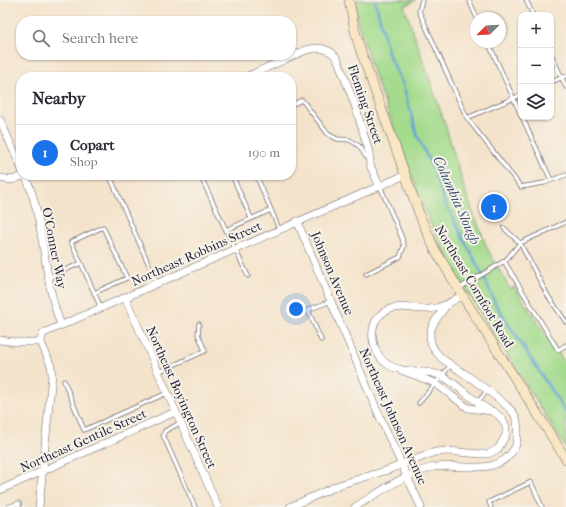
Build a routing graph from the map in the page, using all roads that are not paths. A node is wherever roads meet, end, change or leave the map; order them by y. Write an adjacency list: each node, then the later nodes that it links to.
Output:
1 (349, 0): 25 (street, Northeast Cornfoot Road)
2 (422, 0): 20 (lane)
3 (469, 0): 5 (lane)
4 (526, 0): 6 (lane)
5 (474, 12)
6 (532, 12)
7 (491, 48): 17 (lane)
8 (296, 54): 24 (street, Fleming Street)
9 (284, 60): 11 (street, Fleming Street)
10 (554, 61): 13 (lane)
11 (257, 72)
12 (566, 76): 13 (lane)
13 (562, 78): 14 (lane); 15 (lane)
14 (554, 81)
15 (566, 87)
16 (518, 96): 17 (lane)
17 (514, 98): 19 (lane); 20 (lane)
18 (296, 103): 24 (lane)
19 (518, 107)
20 (467, 118): 34 (lane)
21 (0, 120): 23 (street)
22 (524, 120): 34 (lane)
23 (16, 156)
24 (370, 165): 35 (street, Fleming Street)
25 (405, 175): 35 (street, Northeast Robbins Street); 51 (street, Northeast Cornfoot Road)
26 (566, 175): 34 (lane)
27 (0, 178): 28 (street)
28 (16, 178)
29 (27, 180): 49 (street, O'Conner Way)
30 (111, 180): 50 (lane)
31 (202, 180): 42 (lane)
32 (234, 180): 37 (lane)
33 (258, 180): 36 (lane)
34 (551, 180)
35 (379, 185): 38 (street, Northeast Robbins Street); 47 (lane)
36 (271, 210): 37 (lane); 41 (lane)
37 (251, 218): 42 (lane)
38 (298, 221): 41 (street, Northeast Robbins Street); 54 (street, Johnson Avenue)
39 (566, 222): 43 (lane)
40 (504, 228): 43 (lane)
41 (279, 229): 44 (street, Northeast Robbins Street)
42 (226, 230): 44 (lane)
43 (520, 243): 45 (lane); 57 (lane)
44 (234, 249): 48 (lane); 50 (street, Northeast Robbins Street)
45 (504, 261): 51 (lane); 64 (lane)
46 (81, 263): 49 (lane); 52 (lane); 52 (lane)
47 (366, 274)
48 (248, 276)
49 (49, 277): 59 (street, O'Conner Way)
50 (156, 284): 53 (street, Northeast Robbins Street)
51 (461, 292): 55 (street); 77 (street, Northeast Cornfoot Road)
52 (94, 293): 56 (lane)
53 (125, 297): 56 (street, Northeast Robbins Street); 67 (street, Northeast Boyington Street)
54 (332, 300): 60 (street, Johnson Avenue); 62 (lane)
55 (446, 306): 65 (street); 66 (street)
56 (101, 308): 59 (street, Northeast Robbins Street)
57 (566, 322)
58 (199, 324): 67 (lane)
59 (61, 326): 63 (street, Northeast Robbins Street)
60 (346, 334): 78 (street, Northeast Johnson Avenue)
61 (0, 340): 63 (street)
62 (321, 340)
63 (41, 342): 79 (street)
64 (566, 345)
65 (450, 366): 68 (lane); 71 (street)
66 (401, 370): 68 (street); 70 (street)
67 (158, 372): 72 (street, Northeast Boyington Street)
68 (443, 376): 70 (lane); 74 (street)
69 (64, 381): 72 (lane)
70 (435, 383): 73 (lane); 74 (street)
71 (487, 391): 74 (lane); 80 (street)
72 (167, 393): 75 (street, Northeast Boyington Street)
73 (419, 403)
74 (475, 406): 78 (street)
75 (175, 412): 76 (street, Northeast Boyington Street); 79 (street, Northeast Gentile Street)
76 (180, 423): 85 (lane); 86 (street, Northeast Boyington Street)
77 (566, 459)
78 (402, 465): 80 (street, Northeast Johnson Avenue); 87 (street)
79 (42, 472): 81 (street, Northeast Gentile Street); 84 (street)
80 (408, 477): 88 (street); 89 (street, Northeast Johnson Avenue)
81 (0, 490)
82 (8, 507): 83 (lane)
83 (19, 507)
84 (40, 507)
85 (195, 507)
86 (218, 507)
87 (290, 507)
88 (355, 507)
89 (421, 507)
90 (491, 507): 91 (lane)
91 (542, 507)

